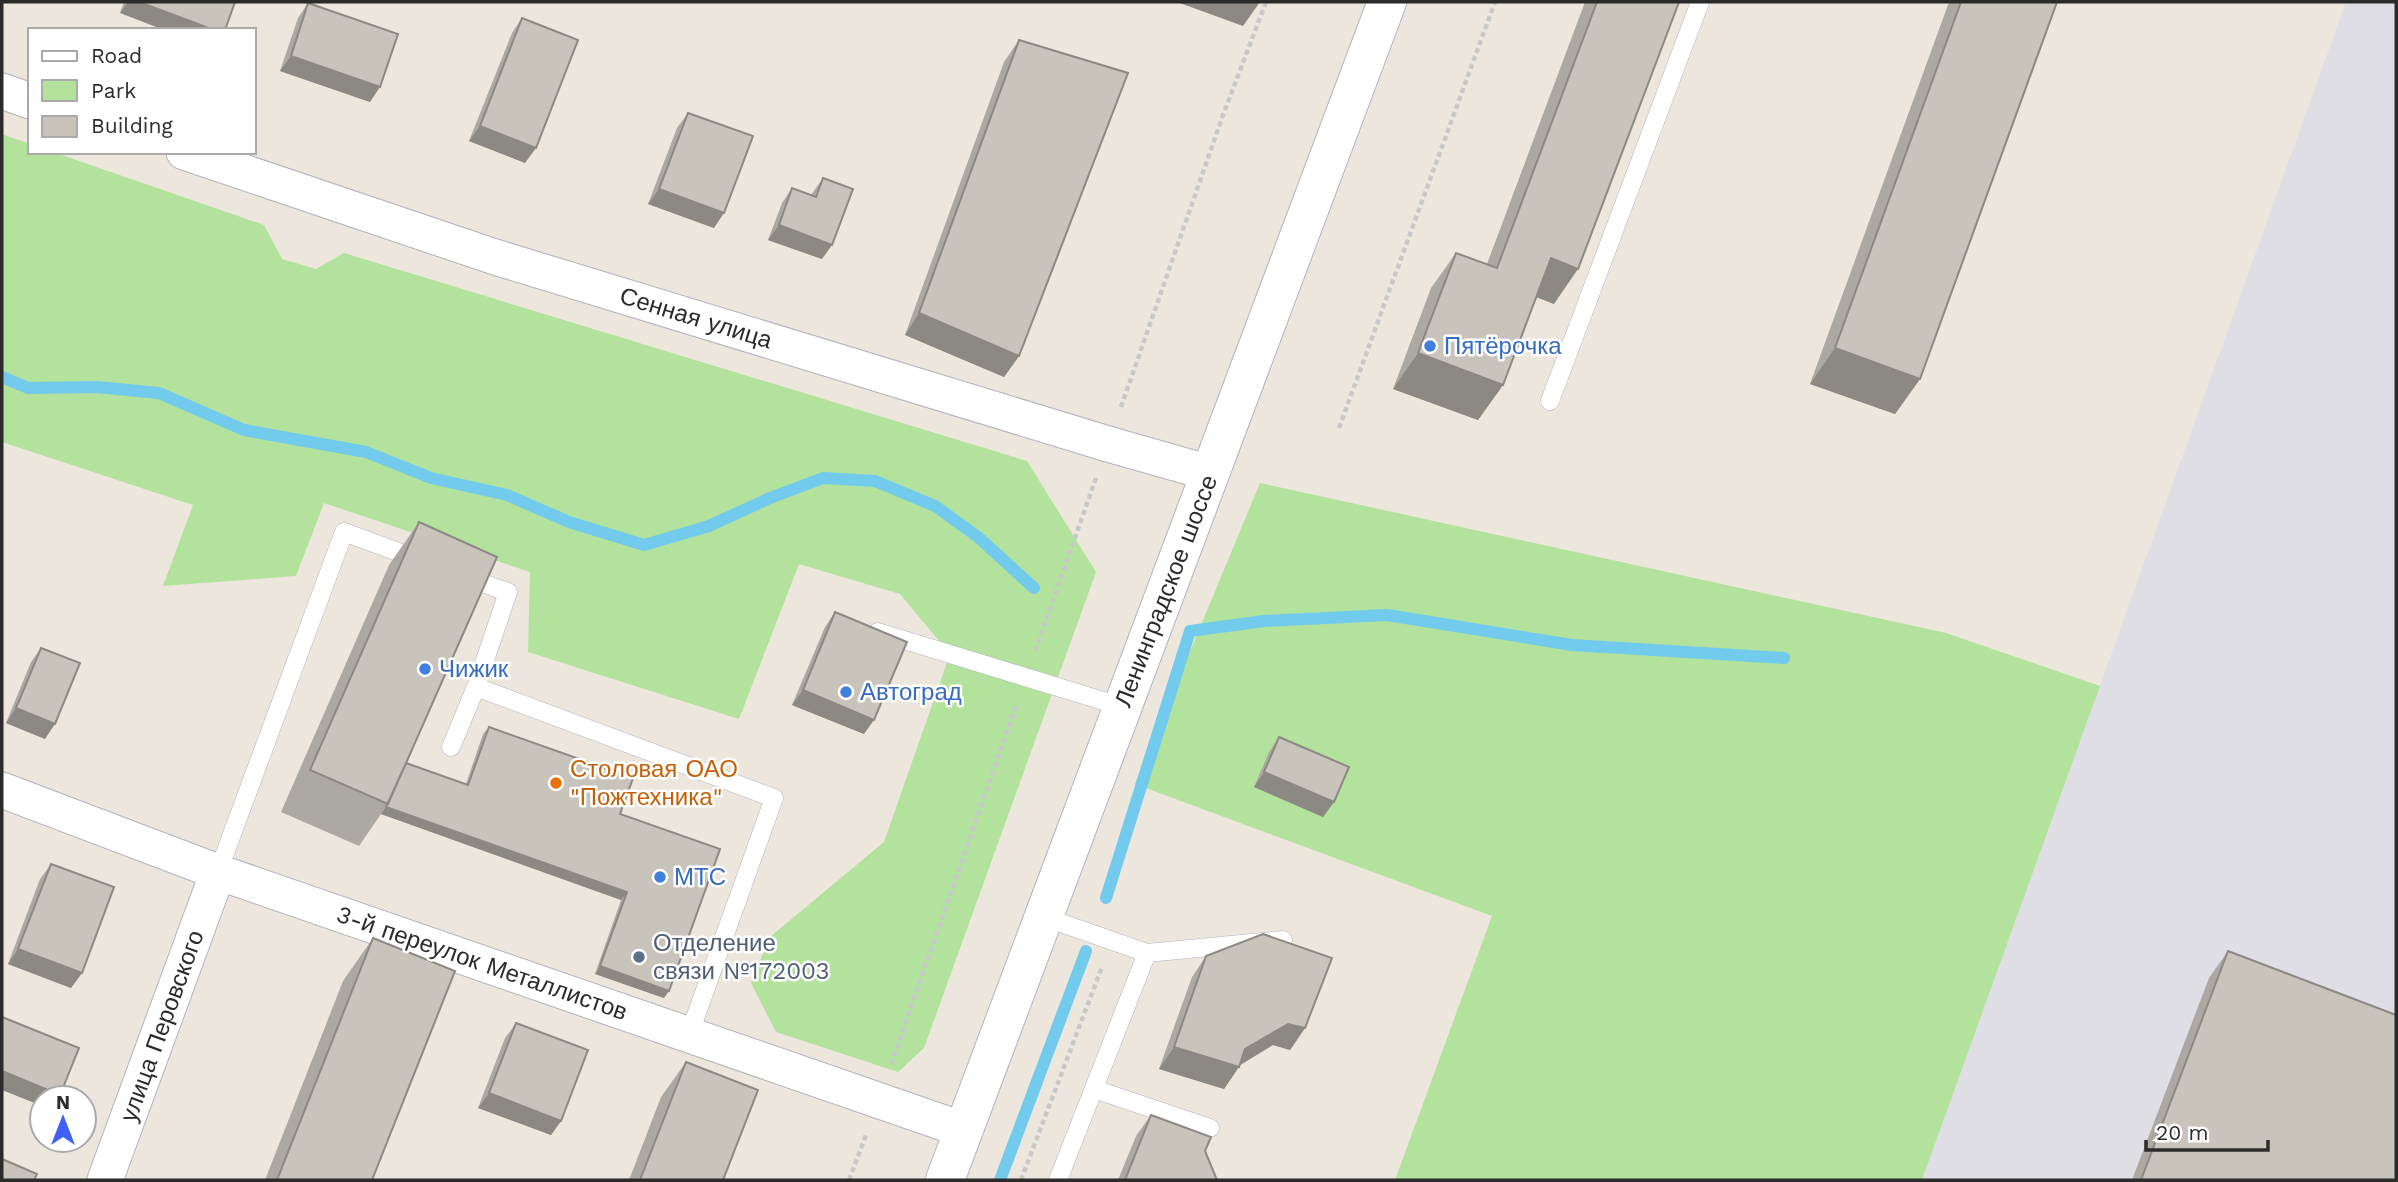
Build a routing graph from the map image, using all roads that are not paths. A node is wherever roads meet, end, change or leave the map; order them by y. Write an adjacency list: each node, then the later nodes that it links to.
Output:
1 (1387, 2): 7 (main road, Ленинградское шоссе)
2 (1700, 2): 6 (lane)
3 (2, 91): 4 (street)
4 (28, 99)
5 (190, 154): 7 (street, Сенная улица)
6 (1550, 401)
7 (1210, 473): 10 (main road, Ленинградское шоссе)
8 (860, 627): 10 (lane)
9 (477, 687): 11 (lane); 13 (lane); 17 (lane)
10 (1123, 707): 14 (main road, Ленинградское шоссе)
11 (451, 747)
12 (2, 790): 13 (street, 3-й переулок Металлистов)
13 (218, 872): 17 (street, 3-й переулок Металлистов); 21 (street, улица Перовского)
14 (1044, 917): 16 (lane); 20 (main road, Ленинградское шоссе)
15 (1283, 940): 16 (lane)
16 (1147, 953): 18 (lane)
17 (689, 1035): 20 (street, 3-й переулок Металлистов)
18 (1094, 1088): 19 (lane); 23 (lane)
19 (1210, 1128)
20 (964, 1130): 22 (main road, Ленинградское шоссе)
21 (105, 1180)
22 (945, 1180)
23 (1058, 1180)

